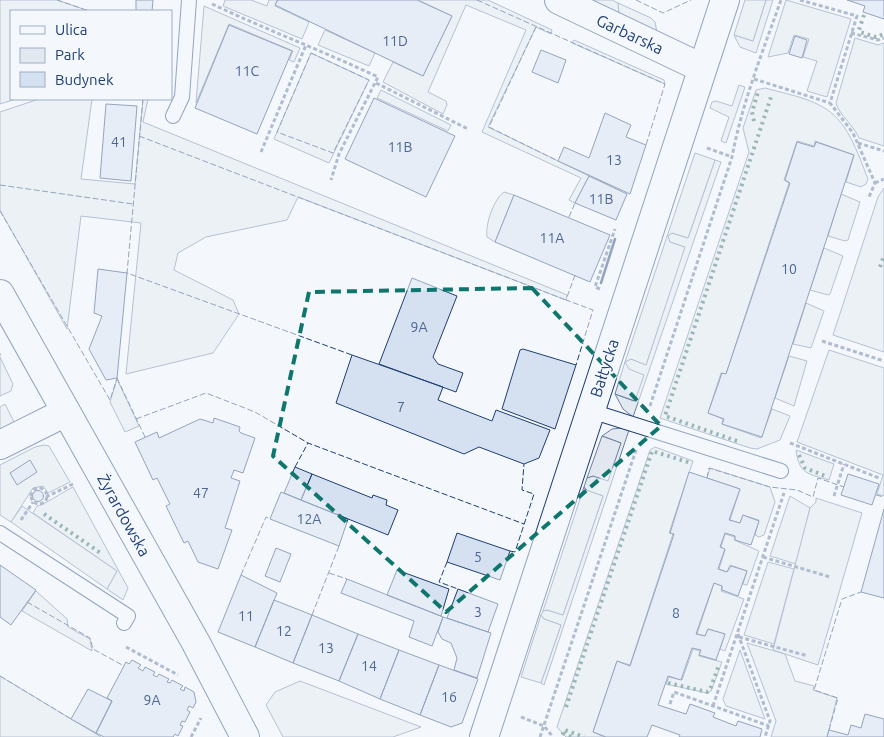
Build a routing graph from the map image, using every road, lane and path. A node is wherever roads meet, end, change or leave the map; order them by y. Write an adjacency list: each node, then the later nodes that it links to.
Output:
1 (189, 0): 14 (lane)
2 (205, 0): 9 (path)
3 (559, 0): 10 (street, Garbarska)
4 (726, 0): 10 (street, Bałtycka)
5 (781, 0): 11 (path)
6 (800, 0): 7 (path)
7 (852, 33): 8 (path); 13 (path)
8 (884, 38)
9 (306, 45): 12 (path); 17 (path)
10 (702, 68): 29 (street, Bałtycka)
11 (754, 79): 13 (path); 19 (path)
12 (376, 83): 15 (path); 20 (path)
13 (830, 103): 16 (path)
14 (173, 116)
15 (468, 129)
16 (858, 142): 18 (path); 22 (path)
17 (261, 152)
18 (884, 152)
19 (729, 166)
20 (331, 180)
21 (884, 180): 22 (path)
22 (875, 183): 23 (path)
23 (869, 197)
24 (615, 229): 25 (path)
25 (595, 287)
26 (0, 294): 30 (street, Żyrardowska)
27 (822, 340): 28 (path)
28 (884, 361)
29 (591, 411): 34 (lane); 53 (street, Bałtycka)
30 (66, 412): 32 (street); 55 (street, Żyrardowska)
31 (790, 443): 33 (path)
32 (0, 445)
33 (844, 464): 35 (path); 38 (path)
34 (781, 471)
35 (879, 478)
36 (76, 482): 39 (path)
37 (785, 488): 41 (path)
38 (834, 496)
39 (46, 497): 39 (path)
40 (0, 533): 43 (lane)
41 (763, 558): 42 (path); 44 (path)
42 (830, 577)
43 (124, 623)
44 (739, 635): 46 (path); 49 (path); 52 (path)
45 (126, 647): 47 (path)
46 (808, 656)
47 (184, 678)
48 (670, 704): 49 (path)
49 (713, 706): 52 (path)
50 (205, 711): 54 (path)
51 (518, 716): 56 (path)
52 (769, 726): 57 (path)
53 (488, 736)
54 (191, 737)
55 (245, 737)
56 (553, 737)
57 (765, 737)

